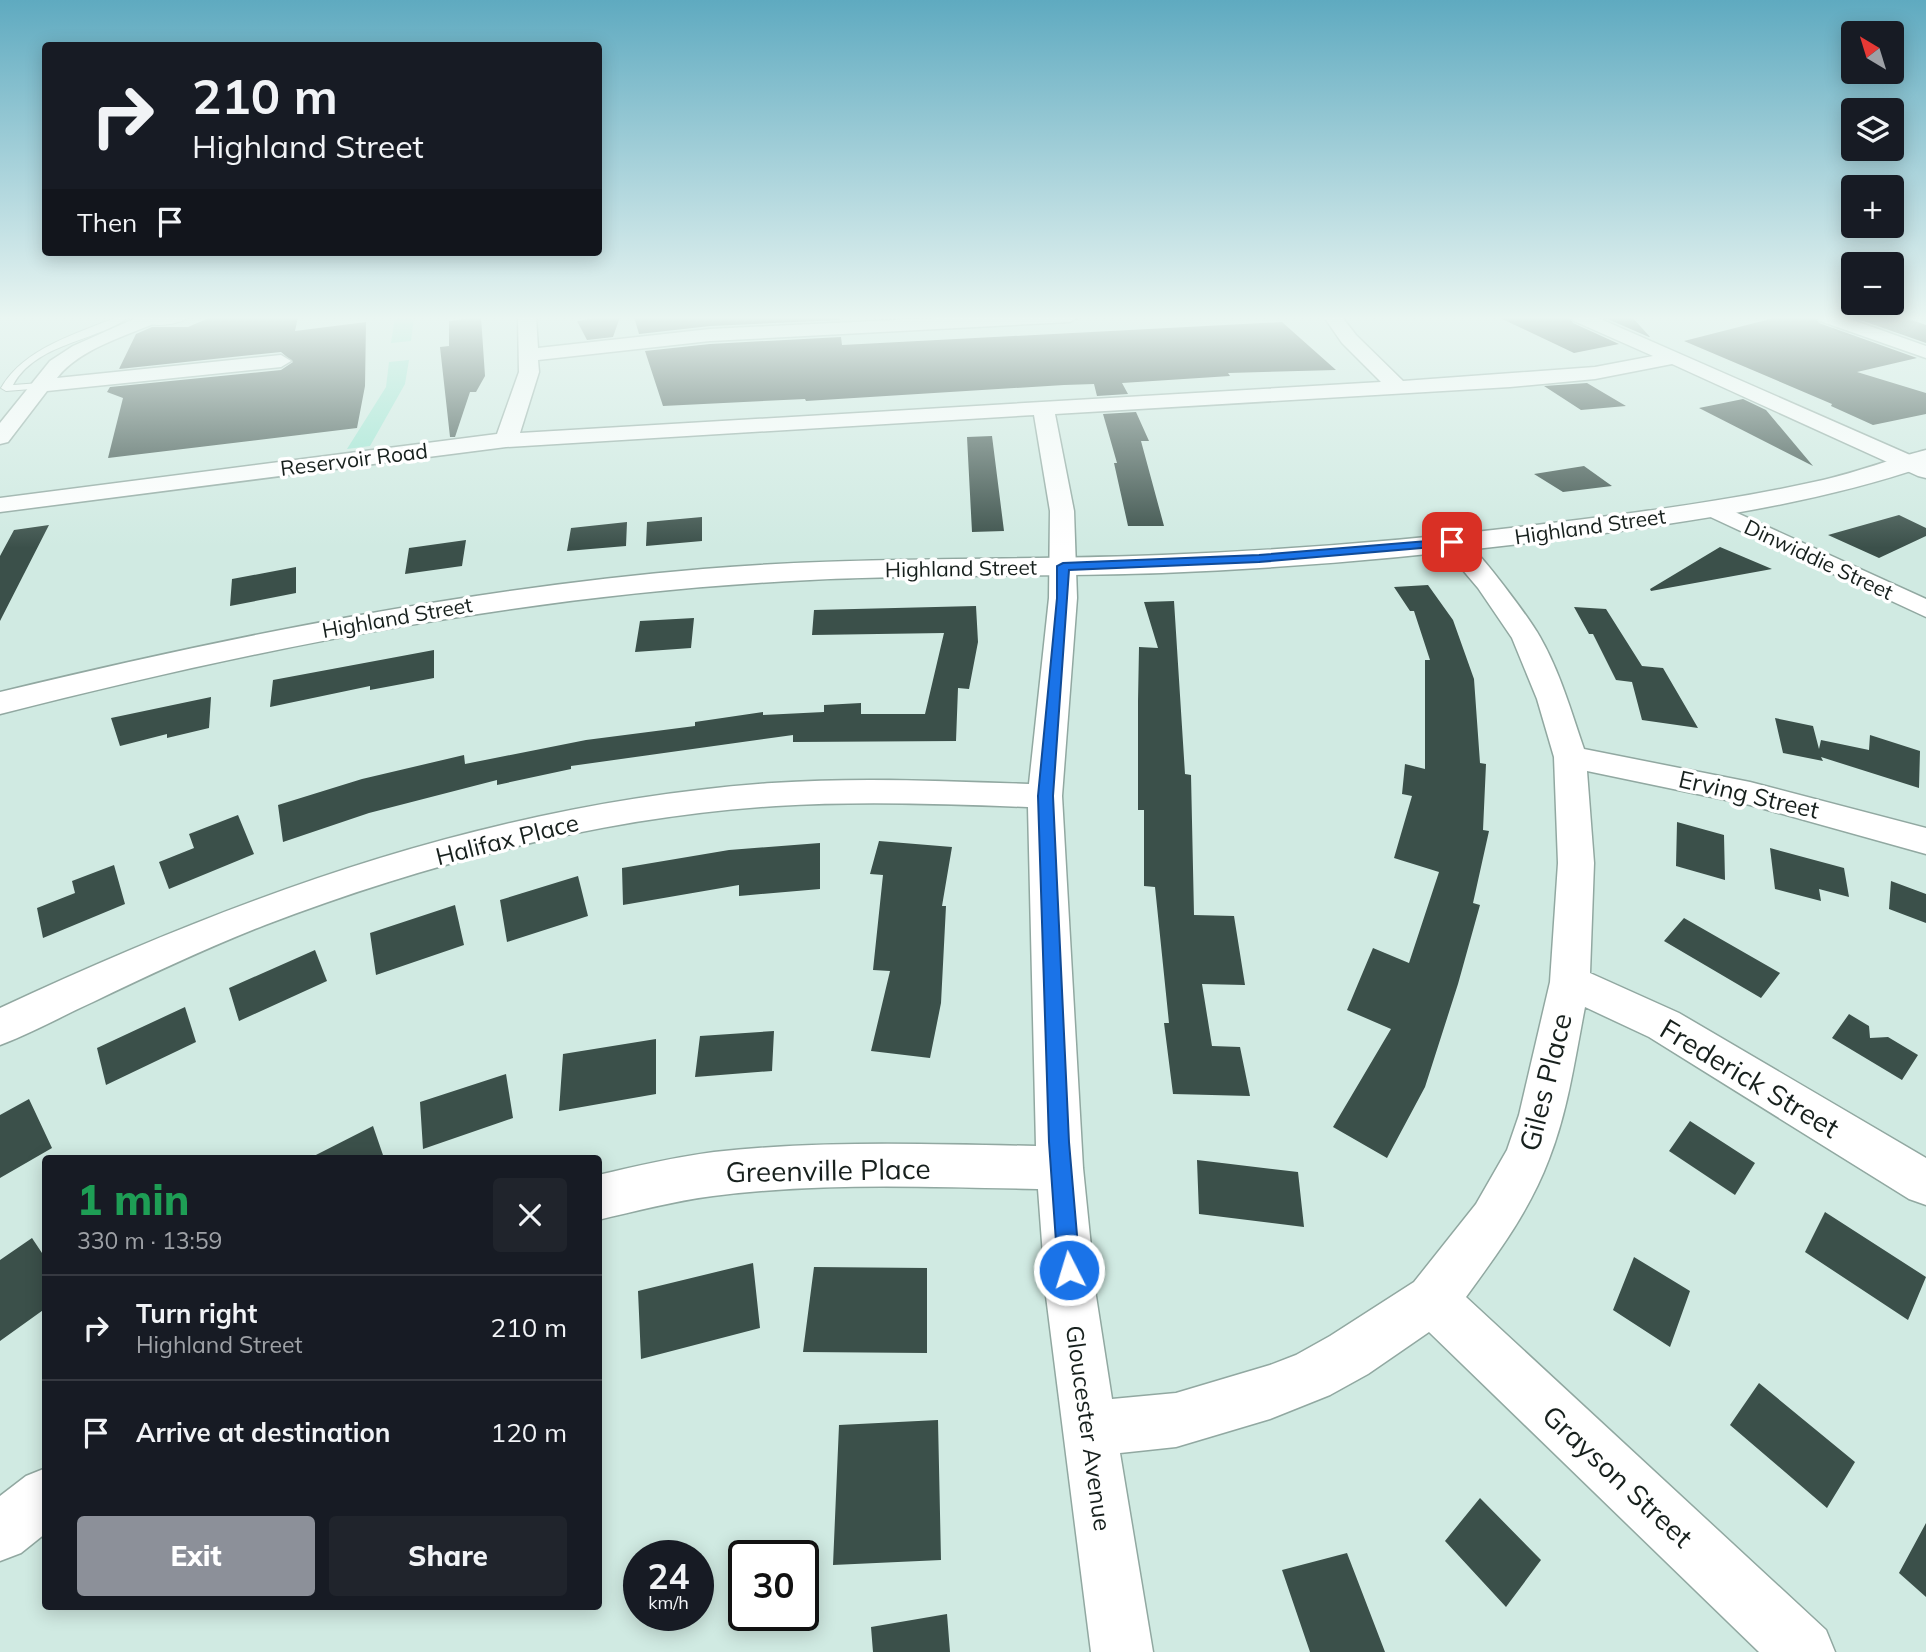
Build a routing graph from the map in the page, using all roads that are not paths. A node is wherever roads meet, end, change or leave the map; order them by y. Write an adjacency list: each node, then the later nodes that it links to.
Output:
1 (34, 394): 6 (street)
2 (522, 394): 7 (street)
3 (1295, 394): 5 (street, Reservoir Road)
4 (1758, 394): 8 (street)
5 (1043, 409): 7 (street, Reservoir Road); 12 (street, Gloucester Avenue)
6 (0, 437)
7 (506, 440): 9 (street, Reservoir Road)
8 (1920, 465): 10 (street, Highland Street)
9 (0, 505)
10 (1713, 509): 11 (street, Highland Street); 13 (street, Dinwiddie Street)
11 (1452, 542): 12 (street, Highland Street); 15 (street, Giles Place)
12 (1063, 566): 14 (street, Highland Street); 16 (street, Gloucester Avenue)
13 (1926, 608)
14 (0, 703)
15 (1570, 757): 17 (street, Erving Street); 18 (street, Giles Place)
16 (1045, 796): 19 (street, Halifax Place); 20 (street, Gloucester Avenue)
17 (1926, 841)
18 (1570, 982): 21 (street, Frederick Street); 23 (street, Giles Place)
19 (0, 1027)
20 (1060, 1168): 22 (street, Greenville Place); 24 (street, Gloucester Avenue)
21 (1926, 1183)
22 (602, 1197)
23 (1432, 1300): 24 (street, Giles Place); 28 (street, Grayson Street)
24 (1091, 1428): 27 (street, Gloucester Avenue)
25 (42, 1499): 26 (street)
26 (0, 1532)
27 (1122, 1652)
28 (1804, 1652)

